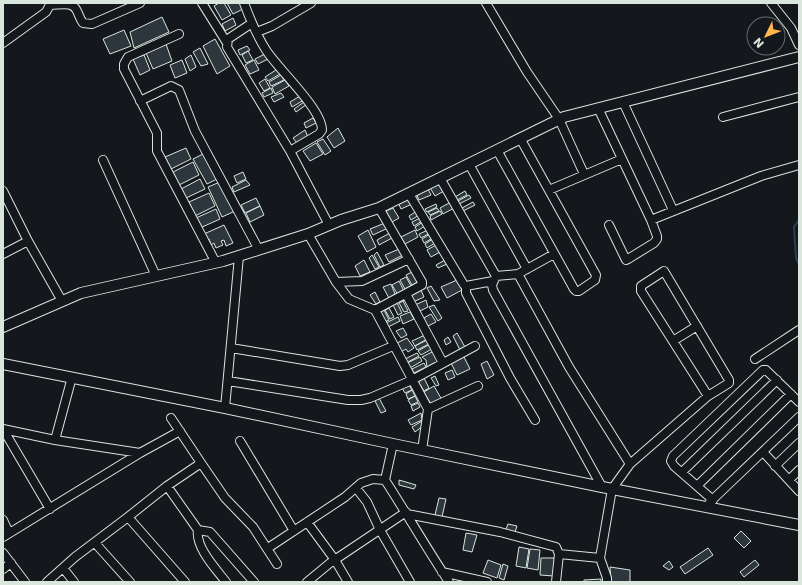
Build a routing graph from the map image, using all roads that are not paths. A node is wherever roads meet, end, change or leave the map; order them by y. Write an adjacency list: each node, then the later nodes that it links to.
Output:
1 (140, 3): 7 (street)
2 (202, 3): 12 (street)
3 (244, 3): 8 (street)
4 (311, 3): 9 (street)
5 (486, 3): 20 (street)
6 (771, 3): 13 (street)
7 (51, 4): 11 (street)
8 (252, 23): 9 (street); 12 (street)
9 (257, 32): 23 (street)
10 (179, 34): 16 (street)
11 (3, 42)
12 (227, 43): 23 (street)
13 (799, 45)
14 (799, 58): 17 (main road)
15 (799, 97): 19 (street)
16 (140, 100): 41 (street); 46 (street)
17 (623, 102): 18 (main road); 35 (street)
18 (598, 108): 20 (main road); 24 (street)
19 (723, 117)
20 (558, 119): 21 (main road); 28 (street)
21 (520, 138): 22 (main road); 30 (street)
22 (496, 150): 26 (main road); 43 (street)
23 (290, 151): 37 (street)
24 (622, 159): 28 (street); 36 (street)
25 (103, 160): 49 (street)
26 (470, 164): 29 (main road); 47 (street)
27 (799, 165): 35 (street)
28 (584, 174): 30 (street)
29 (440, 178): 32 (main road); 50 (street)
30 (549, 190): 43 (street)
31 (3, 191): 33 (street)
32 (409, 194): 34 (main road); 52 (street)
33 (6, 204): 40 (street)
34 (380, 208): 37 (main road); 45 (street)
35 (673, 210): 36 (street)
36 (652, 220): 38 (street)
37 (329, 225): 39 (main road)
38 (609, 225)
39 (308, 234): 41 (main road); 51 (street)
40 (28, 241): 42 (street); 54 (street)
41 (259, 250): 44 (main road)
42 (3, 254)
43 (554, 254): 47 (street)
44 (239, 256): 46 (main road); 62 (street)
45 (409, 259): 51 (street); 53 (street)
46 (216, 263): 49 (main road)
47 (527, 269): 48 (street)
48 (518, 274): 50 (street); 89 (street)
49 (156, 276): 54 (main road)
50 (494, 279): 52 (street); 100 (street)
51 (336, 282): 55 (street)
52 (466, 286): 78 (street)
53 (406, 294): 55 (street); 64 (street)
54 (62, 301): 57 (main road)
55 (375, 310): 60 (street)
56 (696, 326): 59 (street); 59 (street); 72 (street)
57 (3, 327)
58 (799, 330): 63 (street)
59 (673, 341): 72 (street)
60 (393, 346): 62 (street); 67 (street)
61 (475, 346): 64 (street)
62 (231, 348): 69 (street)
63 (755, 359)
64 (443, 363): 67 (street)
65 (3, 364): 66 (main road)
66 (72, 377): 74 (main road); 81 (street)
67 (412, 380): 69 (street); 75 (street)
68 (777, 380): 71 (street); 93 (street); 93 (street)
69 (228, 381): 74 (street)
70 (478, 386): 75 (street)
71 (791, 394): 73 (street); 98 (street)
72 (708, 396): 89 (street)
73 (799, 402)
74 (225, 408): 84 (main road)
75 (428, 409): 85 (street)
76 (799, 417): 86 (street)
77 (171, 418): 80 (street)
78 (535, 420)
79 (3, 429): 81 (street); 103 (street)
80 (180, 431): 87 (street); 88 (street)
81 (55, 440): 87 (street)
82 (240, 441): 111 (street)
83 (799, 443): 90 (street)
84 (393, 444): 85 (main road); 91 (street)
85 (422, 450): 100 (main road)
86 (763, 452): 90 (street); 102 (street)
87 (140, 453): 103 (street)
88 (201, 463): 97 (street); 114 (street)
89 (630, 464): 100 (street)
90 (776, 466): 96 (street)
91 (388, 469): 94 (street); 95 (street)
92 (799, 470): 96 (street)
93 (682, 472): 98 (street)
94 (373, 479): 95 (street); 99 (street)
95 (385, 480): 104 (street)
96 (789, 480): 101 (street)
97 (167, 486): 105 (street); 109 (street)
98 (697, 486): 102 (street)
99 (356, 488): 107 (street); 110 (street)
100 (607, 488): 102 (main road); 117 (street)
101 (799, 491)
102 (709, 503): 108 (main road)
103 (50, 509): 112 (street)
104 (406, 513): 110 (street); 116 (street); 123 (street)
105 (128, 517): 113 (street); 128 (street)
106 (3, 520): 112 (street)
107 (307, 522): 111 (street); 118 (street)
108 (799, 525)
109 (198, 530): 129 (street); 130 (street)
110 (380, 530): 118 (street); 133 (street)
111 (294, 531): 114 (street)
112 (6, 535)
113 (95, 542): 121 (street); 127 (street)
114 (268, 548): 120 (street)
115 (3, 553): 119 (street)
116 (560, 554): 117 (street); 136 (street)
117 (600, 558): 137 (street)
118 (334, 560): 131 (street); 132 (street)
119 (11, 563): 122 (street); 124 (street)
120 (277, 564)
121 (63, 568): 125 (street); 126 (street)
122 (3, 569)
123 (442, 572): 134 (street); 135 (street)
124 (25, 582)
125 (47, 582)
126 (74, 582)
127 (130, 582)
128 (185, 582)
129 (226, 582)
130 (254, 582)
131 (306, 582)
132 (348, 582)
133 (410, 582)
134 (449, 582)
135 (487, 582)
136 (556, 582)
137 (607, 582)

